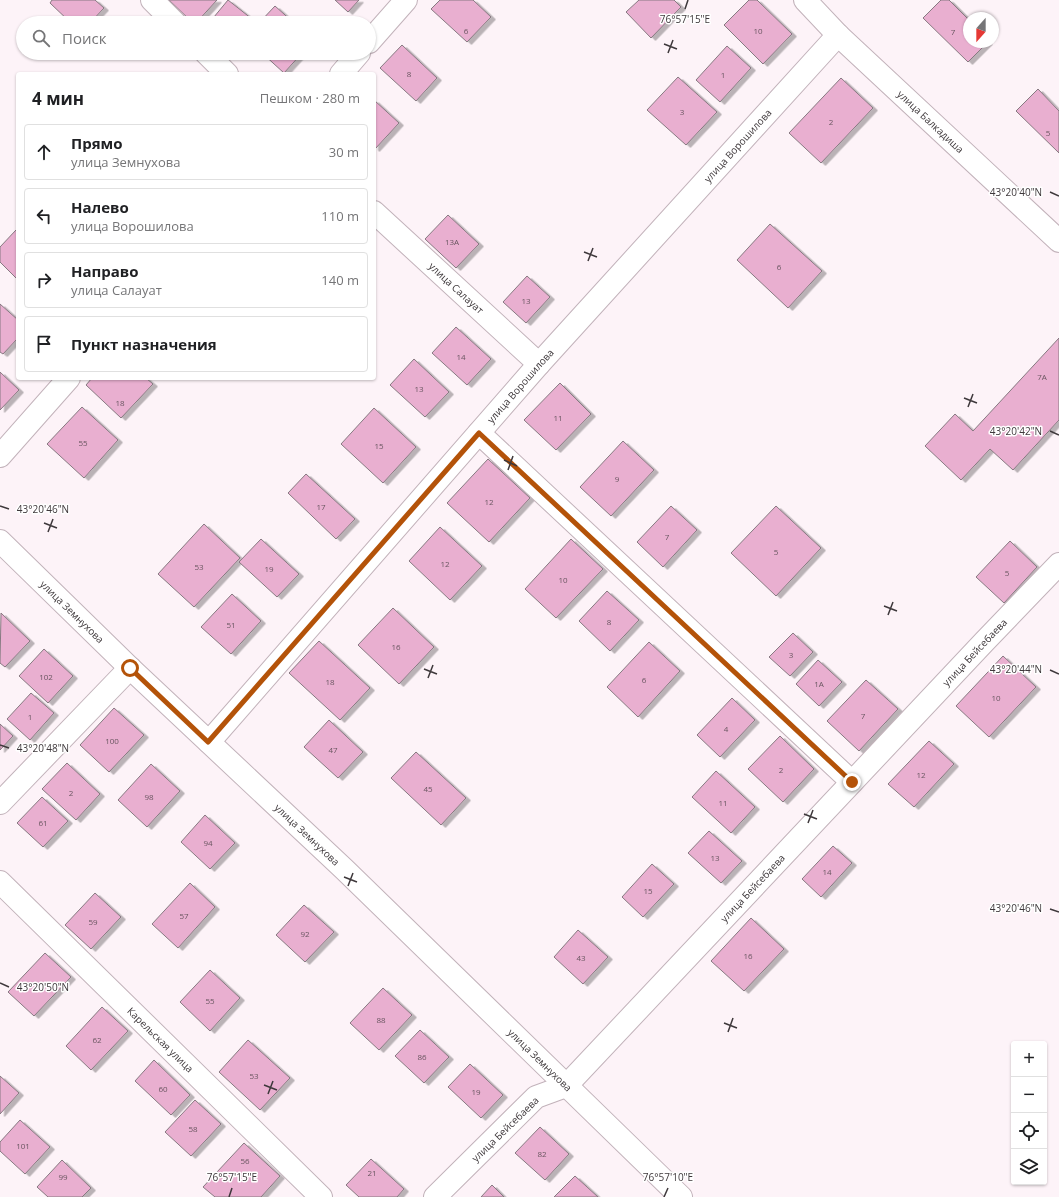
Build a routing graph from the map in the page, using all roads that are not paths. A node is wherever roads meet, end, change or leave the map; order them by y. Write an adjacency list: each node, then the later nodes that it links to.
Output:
1 (152, 0): 4 (street)
2 (406, 0): 5 (street)
3 (806, 0): 6 (street, улица Балкадиша)
4 (168, 16)
5 (376, 34)
6 (838, 35): 12 (street, улица Балкадиша); 13 (street, улица Ворошилова)
7 (213, 60): 9 (street)
8 (353, 60): 10 (street)
9 (225, 72)
10 (343, 72)
11 (376, 214): 13 (street, улица Салауат)
12 (1059, 241)
13 (539, 364): 15 (street, улица Ворошилова)
14 (67, 380): 16 (street)
15 (479, 433): 20 (street, улица Ворошилова); 21 (street)
16 (0, 456)
17 (0, 540): 19 (street, улица Земнухова)
18 (1059, 564): 21 (street, улица Бейсебаева)
19 (130, 668): 20 (street, улица Земнухова); 22 (street)
20 (208, 742): 24 (street, улица Земнухова)
21 (852, 782): 24 (street, улица Бейсебаева)
22 (0, 803)
23 (0, 882): 25 (street, Карельская улица)
24 (566, 1086): 26 (street, улица Бейсебаева); 27 (street, улица Земнухова)
25 (320, 1197)
26 (435, 1197)
27 (681, 1197)

